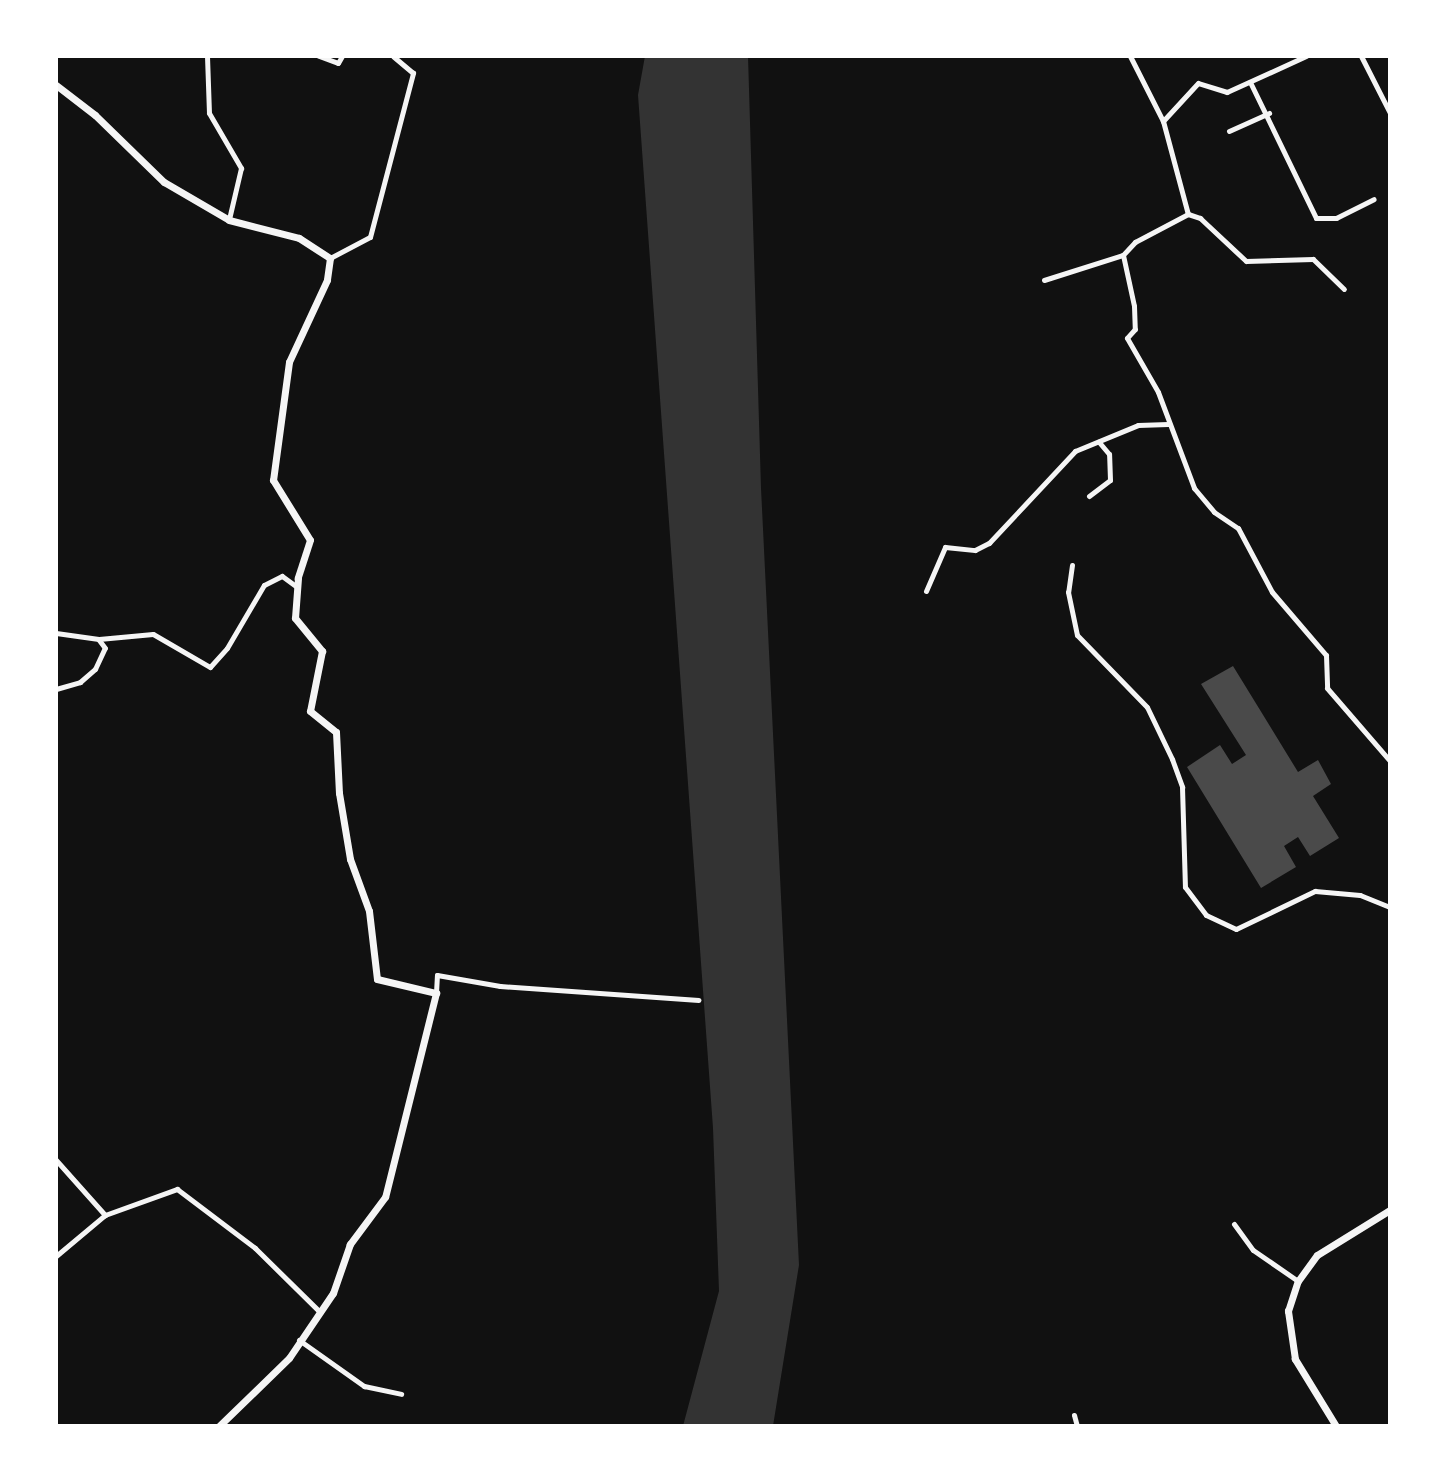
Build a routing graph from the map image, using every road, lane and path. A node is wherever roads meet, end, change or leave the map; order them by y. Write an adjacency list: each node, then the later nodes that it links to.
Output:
1 (207, 56): 16 (street)
2 (319, 56): 3 (street)
3 (342, 56)
4 (393, 56): 18 (street)
5 (1130, 56): 12 (street)
6 (1306, 56): 8 (street)
7 (1361, 56): 11 (street)
8 (1250, 82): 10 (street); 12 (street)
9 (56, 85): 16 (main road)
10 (1269, 113): 13 (street); 14 (street)
11 (1390, 113)
12 (1163, 121): 15 (street)
13 (1229, 131)
14 (1374, 199)
15 (1188, 214): 17 (street); 20 (street)
16 (229, 220): 18 (main road)
17 (1123, 255): 19 (street); 21 (street)
18 (330, 258): 25 (main road)
19 (1044, 280)
20 (1344, 289)
21 (1168, 424): 22 (street); 30 (street)
22 (1099, 442): 23 (street); 26 (street)
23 (1089, 496)
24 (1072, 565): 31 (street)
25 (297, 587): 28 (street); 32 (main road)
26 (926, 591)
27 (56, 633): 28 (street)
28 (99, 639): 29 (street)
29 (56, 689)
30 (1390, 761)
31 (1390, 907)
32 (436, 993): 33 (street); 40 (main road)
33 (699, 1000)
34 (56, 1160): 36 (street)
35 (1390, 1210): 39 (main road)
36 (105, 1215): 38 (street); 40 (street)
37 (1234, 1224): 39 (street)
38 (56, 1256)
39 (1298, 1281): 46 (main road)
40 (321, 1313): 41 (main road)
41 (299, 1340): 42 (street); 44 (main road)
42 (401, 1394)
43 (1074, 1415): 45 (street)
44 (219, 1426)
45 (1077, 1426)
46 (1336, 1426)

